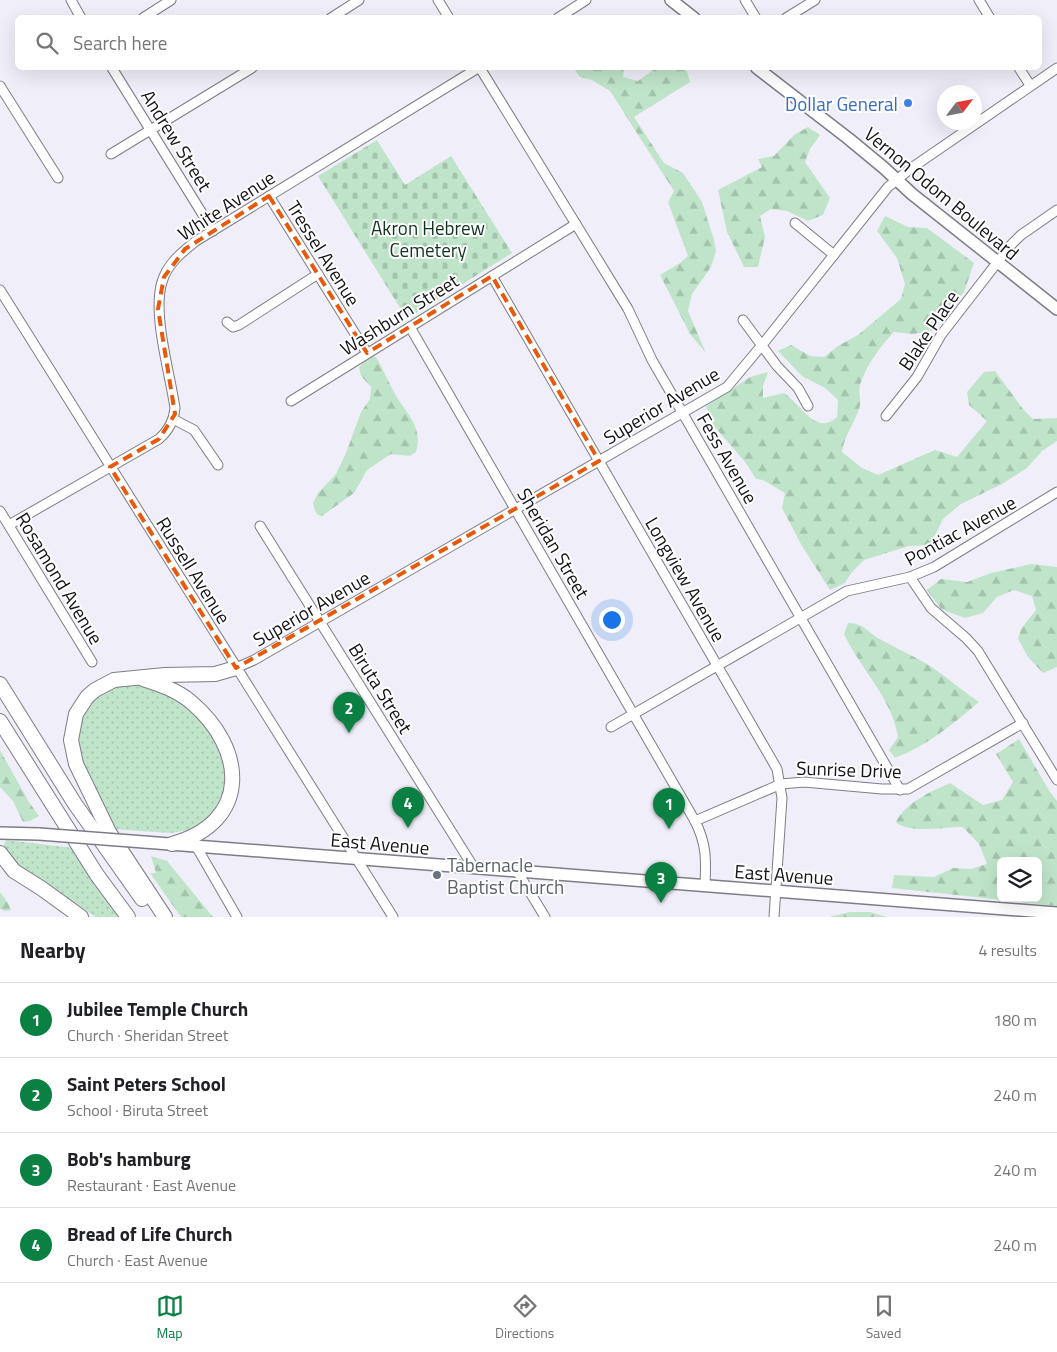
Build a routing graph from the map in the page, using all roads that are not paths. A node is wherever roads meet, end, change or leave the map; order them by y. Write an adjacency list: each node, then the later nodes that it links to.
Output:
1 (71, 0): 10 (street)
2 (171, 0): 11 (street)
3 (359, 0): 12 (street)
4 (438, 0): 13 (street)
5 (586, 0): 14 (street)
6 (671, 0): 15 (main road)
7 (745, 0): 16 (street)
8 (815, 0): 17 (street)
9 (979, 0): 18 (street)
10 (80, 15)
11 (148, 15)
12 (336, 15)
13 (447, 15)
14 (563, 15)
15 (690, 15)
16 (754, 15)
17 (791, 15)
18 (988, 15)
19 (1057, 68): 26 (street, Superior Avenue)
20 (113, 70): 28 (street, Andrew Street)
21 (249, 70): 28 (street)
22 (476, 70): 32 (street, White Avenue)
23 (480, 70): 35 (street, Fess Avenue)
24 (760, 70): 31 (main road, Vernon Odom Boulevard)
25 (1021, 70): 26 (street)
26 (1030, 85): 31 (street, Superior Avenue)
27 (0, 86): 30 (street)
28 (151, 129): 29 (street); 36 (street, Andrew Street)
29 (111, 154)
30 (58, 178)
31 (896, 180): 37 (street, Superior Avenue); 38 (main road, Vernon Odom Boulevard)
32 (269, 196): 36 (street, White Avenue); 39 (street, Tressel Avenue)
33 (1057, 210): 38 (street, Blake Place)
34 (795, 223): 37 (street)
35 (576, 224): 40 (street, Washburn Street); 50 (street, Fess Avenue)
36 (213, 231): 52 (street, White Avenue)
37 (834, 255): 46 (street, Superior Avenue)
38 (998, 262): 42 (main road, Vernon Odom Boulevard); 51 (street, Blake Place)
39 (318, 274): 44 (street); 47 (street, Tressel Avenue)
40 (492, 276): 45 (street, Washburn Street); 53 (street, Longview Avenue)
41 (0, 290): 55 (street, Russell Avenue)
42 (1057, 310)
43 (743, 320): 46 (street)
44 (227, 322)
45 (410, 327): 47 (street, Washburn Street); 57 (street, Sheridan Street)
46 (762, 345): 49 (street); 50 (street, Superior Avenue)
47 (367, 353): 48 (street, Washburn Street)
48 (291, 401)
49 (808, 406)
50 (683, 412): 53 (street, Superior Avenue); 62 (street, Fess Avenue)
51 (886, 416)
52 (173, 419): 54 (street); 55 (street)
53 (599, 461): 57 (street, Superior Avenue); 65 (street, Longview Avenue)
54 (218, 465)
55 (110, 467): 59 (street); 66 (street, Russell Avenue)
56 (1057, 492): 61 (street, Pontiac Avenue)
57 (516, 509): 63 (street, Superior Avenue); 69 (street, Sheridan Street)
58 (0, 511): 59 (street, Rosamond Avenue)
59 (9, 526): 64 (street, Rosamond Avenue)
60 (260, 526): 63 (street, Biruta Street)
61 (910, 577): 62 (street, Pontiac Avenue); 71 (street)
62 (801, 618): 65 (street, Pontiac Avenue); 75 (street, Fess Avenue)
63 (320, 622): 66 (street, Superior Avenue); 82 (street, Biruta Street)
64 (92, 662)
65 (718, 666): 69 (street, Pontiac Avenue); 74 (street, Longview Avenue)
66 (236, 668): 67 (highway); 81 (street, Russell Avenue)
67 (137, 677): 78 (highway); 90 (highway)
68 (0, 684): 89 (highway)
69 (634, 715): 72 (street, Pontiac Avenue); 76 (street, Sheridan Street)
70 (0, 721): 88 (highway)
71 (1023, 723): 73 (street); 75 (street, Sunrise Drive)
72 (611, 727)
73 (1057, 780)
74 (781, 784): 75 (street, Sunrise Drive); 76 (street, Sunrise Drive); 85 (street, Longview Avenue)
75 (900, 790)
76 (695, 821): 84 (street, Sheridan Street)
77 (0, 833): 78 (main road, East Avenue, bridge)
78 (172, 844): 79 (main road, East Avenue)
79 (196, 846): 81 (main road, East Avenue); 91 (street)
80 (0, 853): 87 (highway)
81 (358, 859): 82 (main road, East Avenue); 92 (street, Russell Avenue)
82 (474, 868): 83 (main road, East Avenue)
83 (517, 871): 84 (main road, East Avenue); 93 (street)
84 (705, 886): 85 (main road, East Avenue)
85 (776, 891): 86 (main road, East Avenue); 94 (street, Longview Avenue)
86 (1057, 913)
87 (81, 917)
88 (128, 917)
89 (156, 917)
90 (165, 917)
91 (237, 917)
92 (393, 917)
93 (545, 917)
94 (774, 917)

